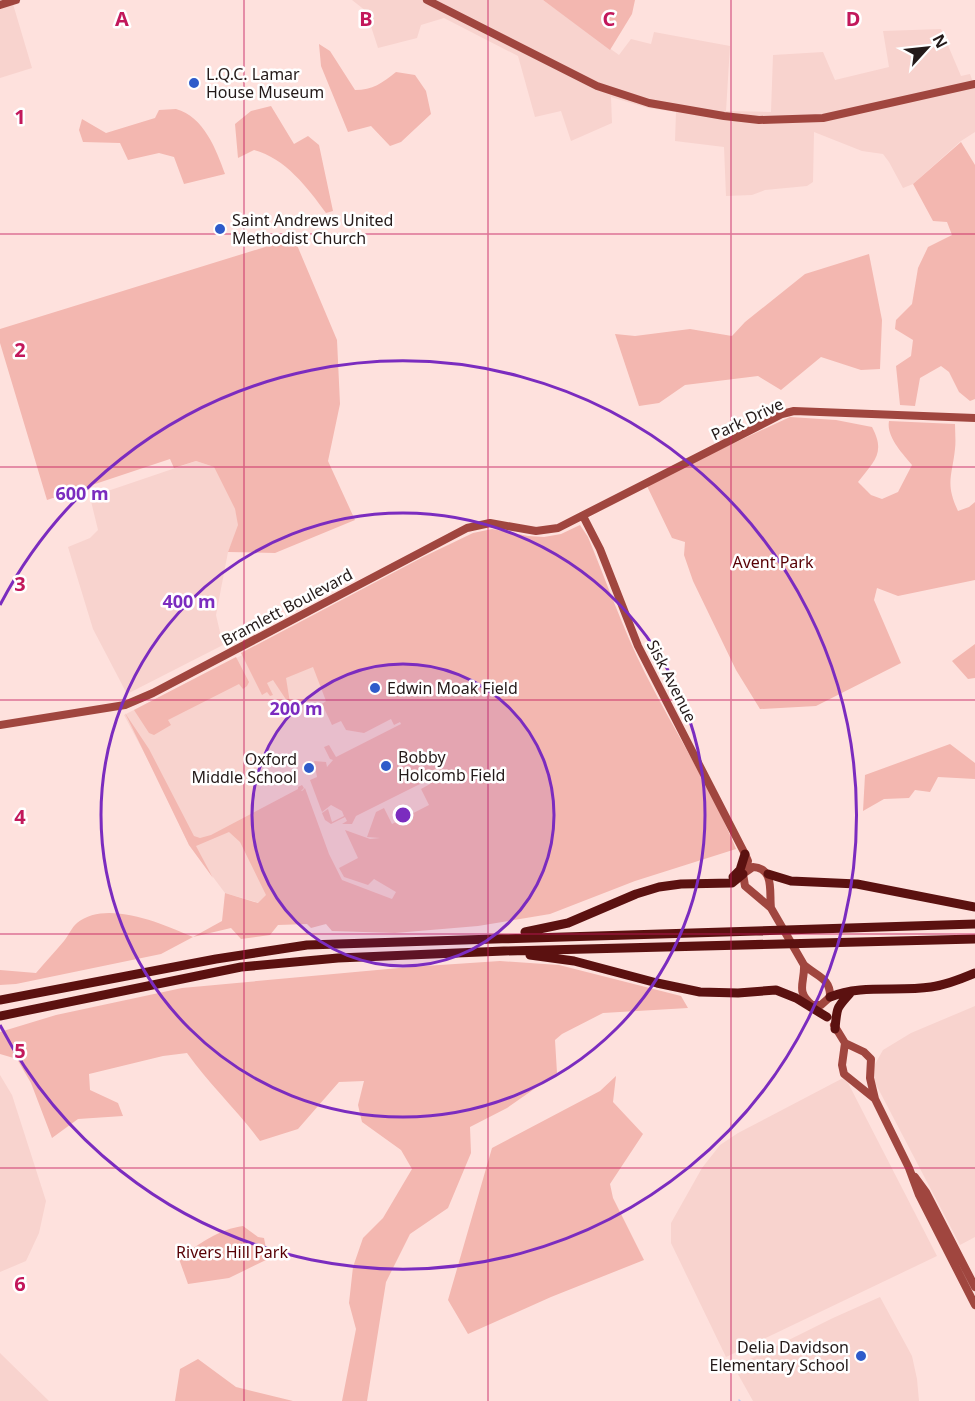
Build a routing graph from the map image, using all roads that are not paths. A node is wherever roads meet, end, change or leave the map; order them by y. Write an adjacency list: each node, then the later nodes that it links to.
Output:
1 (16, 0): 3 (street)
2 (427, 0): 4 (street)
3 (0, 5)
4 (975, 84)
5 (975, 418): 6 (street, Park Drive)
6 (583, 516): 7 (street, Bramlett Boulevard); 8 (street, Sisk Avenue)
7 (0, 725)
8 (745, 854): 9 (street, Sisk Avenue); 10 (street, Sisk Avenue); 12 (highway)
9 (758, 867): 10 (street); 11 (street, Sisk Avenue)
10 (744, 872): 12 (highway); 14 (street)
11 (768, 874): 13 (highway); 14 (street)
12 (724, 883): 16 (highway)
13 (975, 907)
14 (771, 908): 19 (street)
15 (975, 924): 16 (highway)
16 (496, 938): 24 (highway)
17 (975, 939): 18 (highway)
18 (504, 951): 21 (highway); 26 (highway)
19 (804, 965): 23 (street); 25 (street)
20 (975, 973): 22 (highway)
21 (776, 990): 23 (highway); 27 (highway)
22 (852, 991): 25 (highway); 27 (highway)
23 (804, 997): 25 (street)
24 (0, 999)
25 (824, 1002): 27 (street)
26 (0, 1016)
27 (832, 1022): 28 (street)
28 (845, 1043): 29 (street); 30 (street)
29 (859, 1050): 30 (street); 31 (street)
30 (844, 1059): 32 (street)
31 (870, 1072): 32 (street); 33 (street)
32 (854, 1080): 33 (street)
33 (875, 1099): 34 (street)
34 (909, 1168): 35 (street); 36 (street)
35 (975, 1287)
36 (975, 1305)

